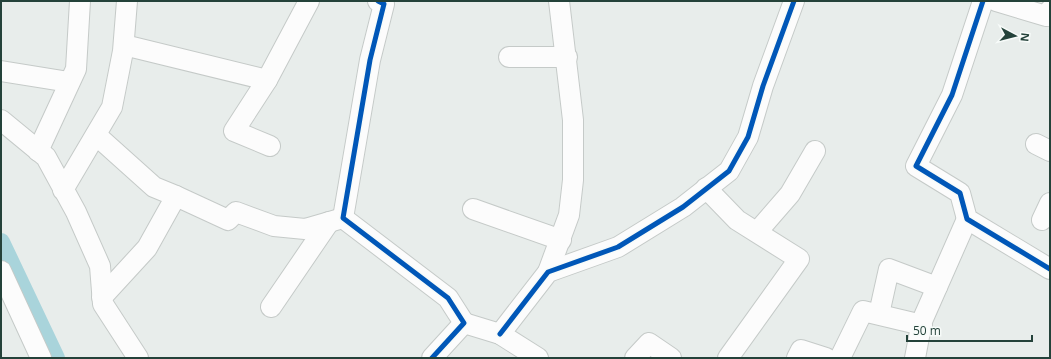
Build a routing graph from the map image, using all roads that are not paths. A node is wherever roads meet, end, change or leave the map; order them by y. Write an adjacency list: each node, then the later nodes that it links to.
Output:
1 (80, 1): 15 (street)
2 (127, 1): 10 (street)
3 (309, 1): 14 (street)
4 (559, 1): 12 (street)
5 (794, 1): 21 (street)
6 (983, 1): 25 (street)
7 (996, 1): 9 (street)
8 (383, 2): 26 (street)
9 (1050, 10)
10 (124, 45): 14 (street); 17 (street)
11 (508, 56): 12 (street)
12 (567, 57): 28 (street)
13 (1, 71): 15 (street)
14 (266, 80): 18 (street)
15 (69, 82): 19 (street)
16 (1, 120): 19 (street)
17 (96, 135): 22 (street); 23 (street)
18 (270, 146)
19 (38, 151): 22 (street)
20 (815, 151): 27 (street)
21 (706, 188): 27 (street); 31 (street)
22 (63, 190): 33 (street)
23 (176, 196): 26 (street); 33 (street)
24 (473, 209): 28 (street)
25 (967, 219): 29 (street); 32 (street)
26 (336, 220): 34 (street); 37 (street)
27 (757, 232): 47 (street)
28 (561, 240): 31 (street)
29 (1050, 269)
30 (1, 271): 35 (street)
31 (548, 272): 39 (street)
32 (937, 287): 36 (street); 38 (street)
33 (102, 296): 42 (street)
34 (271, 307)
35 (10, 309): 41 (street)
36 (880, 314): 38 (street); 50 (street)
37 (464, 323): 39 (street); 43 (street)
38 (922, 324): 51 (street)
39 (500, 334): 40 (street)
40 (517, 352): 44 (street)
41 (41, 358)
42 (138, 358)
43 (432, 358)
44 (538, 358)
45 (635, 358): 46 (street)
46 (671, 358)
47 (728, 358)
48 (797, 358): 49 (street)
49 (826, 358)
50 (840, 358)
51 (915, 358)

